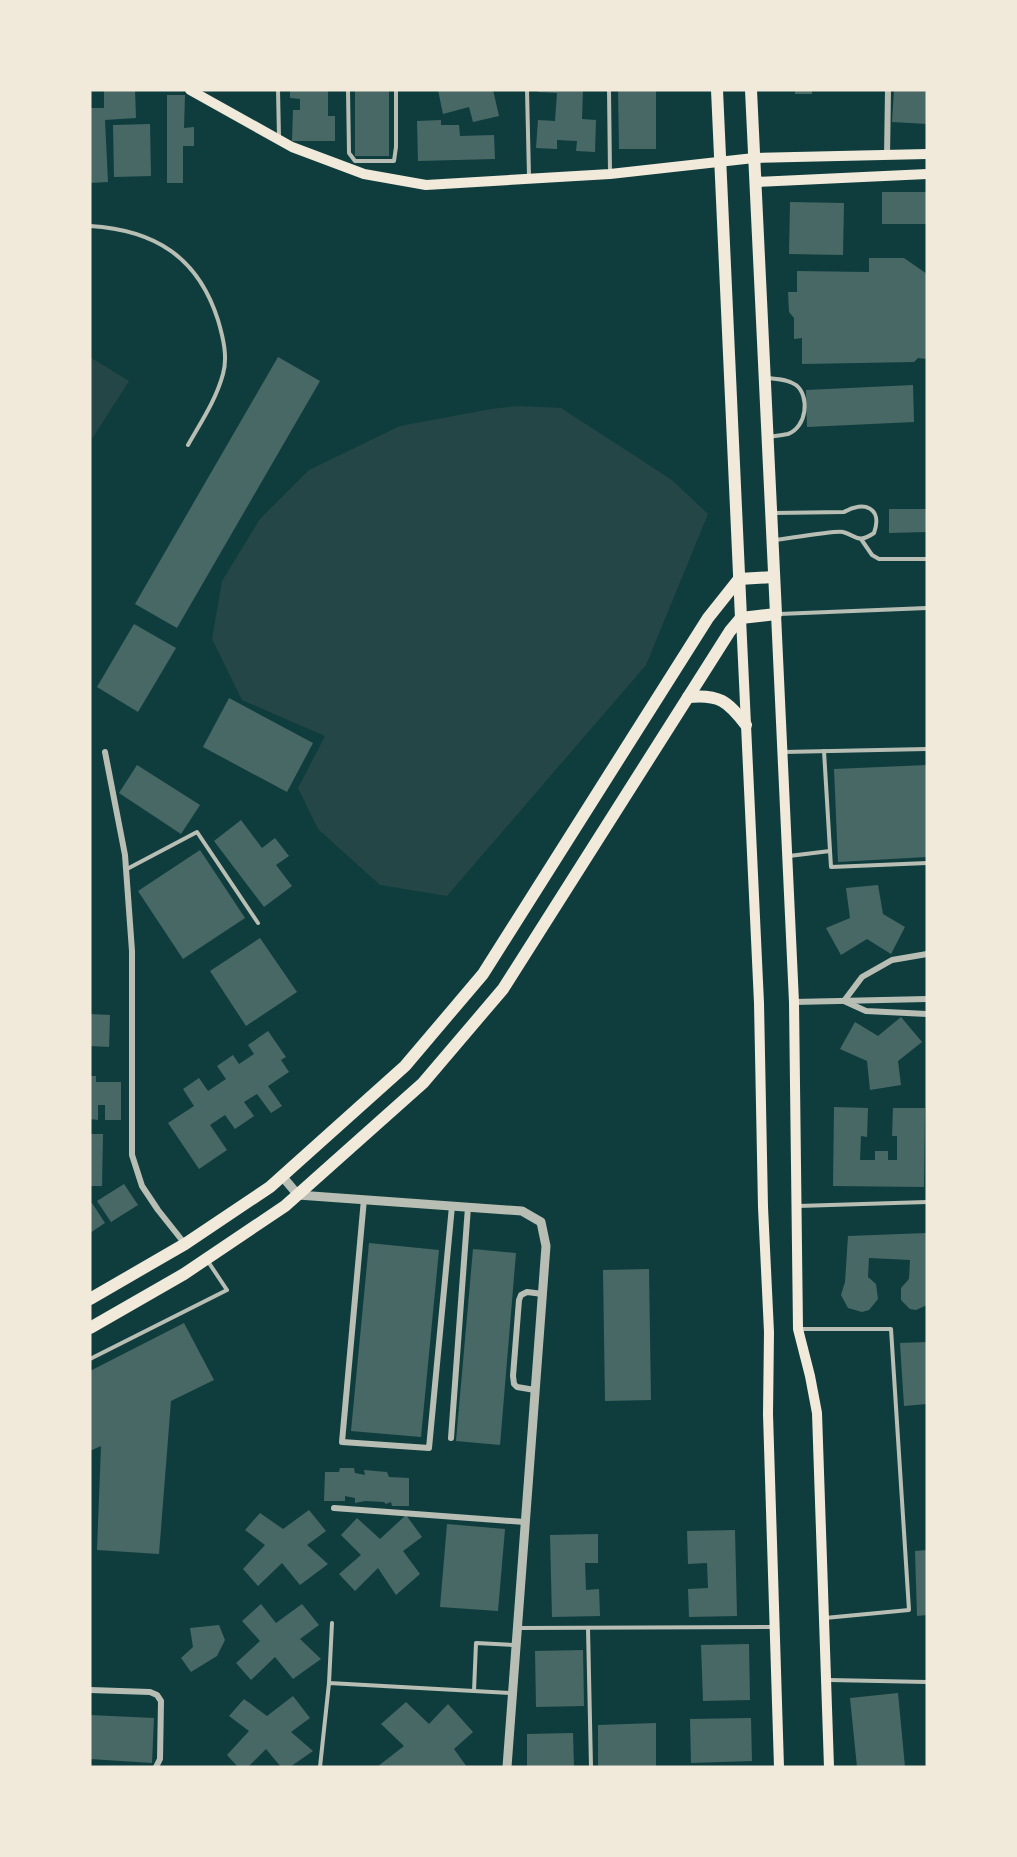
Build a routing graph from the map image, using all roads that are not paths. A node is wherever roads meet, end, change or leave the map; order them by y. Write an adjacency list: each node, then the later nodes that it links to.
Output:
1 (189, 90): 10 (main road)
2 (278, 90): 10 (lane)
3 (348, 90): 4 (lane)
4 (396, 90)
5 (527, 90): 17 (lane)
6 (609, 90): 15 (lane)
7 (717, 90): 14 (main road)
8 (751, 90): 13 (main road)
9 (888, 90): 12 (street)
10 (279, 140): 17 (main road)
11 (927, 154): 12 (main road)
12 (887, 156): 13 (main road)
13 (754, 158): 14 (main road); 18 (main road)
14 (720, 161): 15 (main road); 28 (main road)
15 (610, 174): 17 (main road)
16 (927, 174): 18 (main road)
17 (529, 179)
18 (756, 182): 20 (main road)
19 (90, 226): 22 (lane)
20 (764, 378): 21 (main road); 21 (lane)
21 (767, 437): 23 (main road)
22 (188, 445)
23 (770, 513): 24 (lane); 25 (main road)
24 (861, 539): 25 (lane); 26 (lane)
25 (771, 540): 27 (main road)
26 (927, 559)
27 (773, 577): 28 (main road); 30 (main road)
28 (739, 579): 31 (main road); 48 (main road)
29 (927, 608): 30 (lane)
30 (776, 614): 31 (main road); 37 (main road)
31 (741, 618): 32 (main road); 33 (main road)
32 (688, 697): 33 (main road); 49 (main road)
33 (746, 725): 68 (main road)
34 (927, 749): 35 (lane)
35 (824, 751): 37 (lane); 38 (lane)
36 (105, 752): 41 (street)
37 (783, 752): 39 (main road)
38 (830, 851): 39 (lane); 40 (lane)
39 (787, 856): 46 (main road)
40 (927, 863)
41 (126, 870): 42 (lane); 55 (street)
42 (258, 923)
43 (927, 954): 45 (street)
44 (927, 999): 45 (street)
45 (844, 1001): 46 (street); 47 (street)
46 (794, 1002): 53 (main road)
47 (927, 1014)
48 (282, 1176): 49 (street); 55 (main road)
49 (298, 1195): 50 (street); 56 (main road)
50 (364, 1199): 52 (street); 52 (street)
51 (927, 1202): 53 (lane)
52 (452, 1206): 54 (street)
53 (797, 1206): 60 (main road)
54 (468, 1207): 57 (street); 63 (street)
55 (185, 1244): 58 (main road)
56 (206, 1259): 59 (main road); 61 (lane)
57 (543, 1294): 62 (street); 62 (street)
58 (90, 1299)
59 (90, 1328)
60 (798, 1329): 66 (main road); 66 (lane)
61 (90, 1359)
62 (535, 1390): 65 (street)
63 (452, 1438)
64 (334, 1508): 65 (street)
65 (525, 1522): 69 (street)
66 (824, 1618): 72 (main road)
67 (332, 1623): 74 (lane)
68 (774, 1627): 70 (lane); 82 (main road)
69 (518, 1628): 70 (lane); 71 (street)
70 (588, 1628): 81 (lane)
71 (516, 1645): 76 (lane); 77 (street)
72 (826, 1680): 73 (lane); 83 (main road)
73 (927, 1682)
74 (329, 1683): 76 (lane); 79 (lane)
75 (90, 1690): 78 (street)
76 (474, 1691): 77 (lane)
77 (513, 1693): 80 (street)
78 (156, 1767)
79 (320, 1767)
80 (507, 1767)
81 (591, 1767)
82 (779, 1767)
83 (829, 1767)

